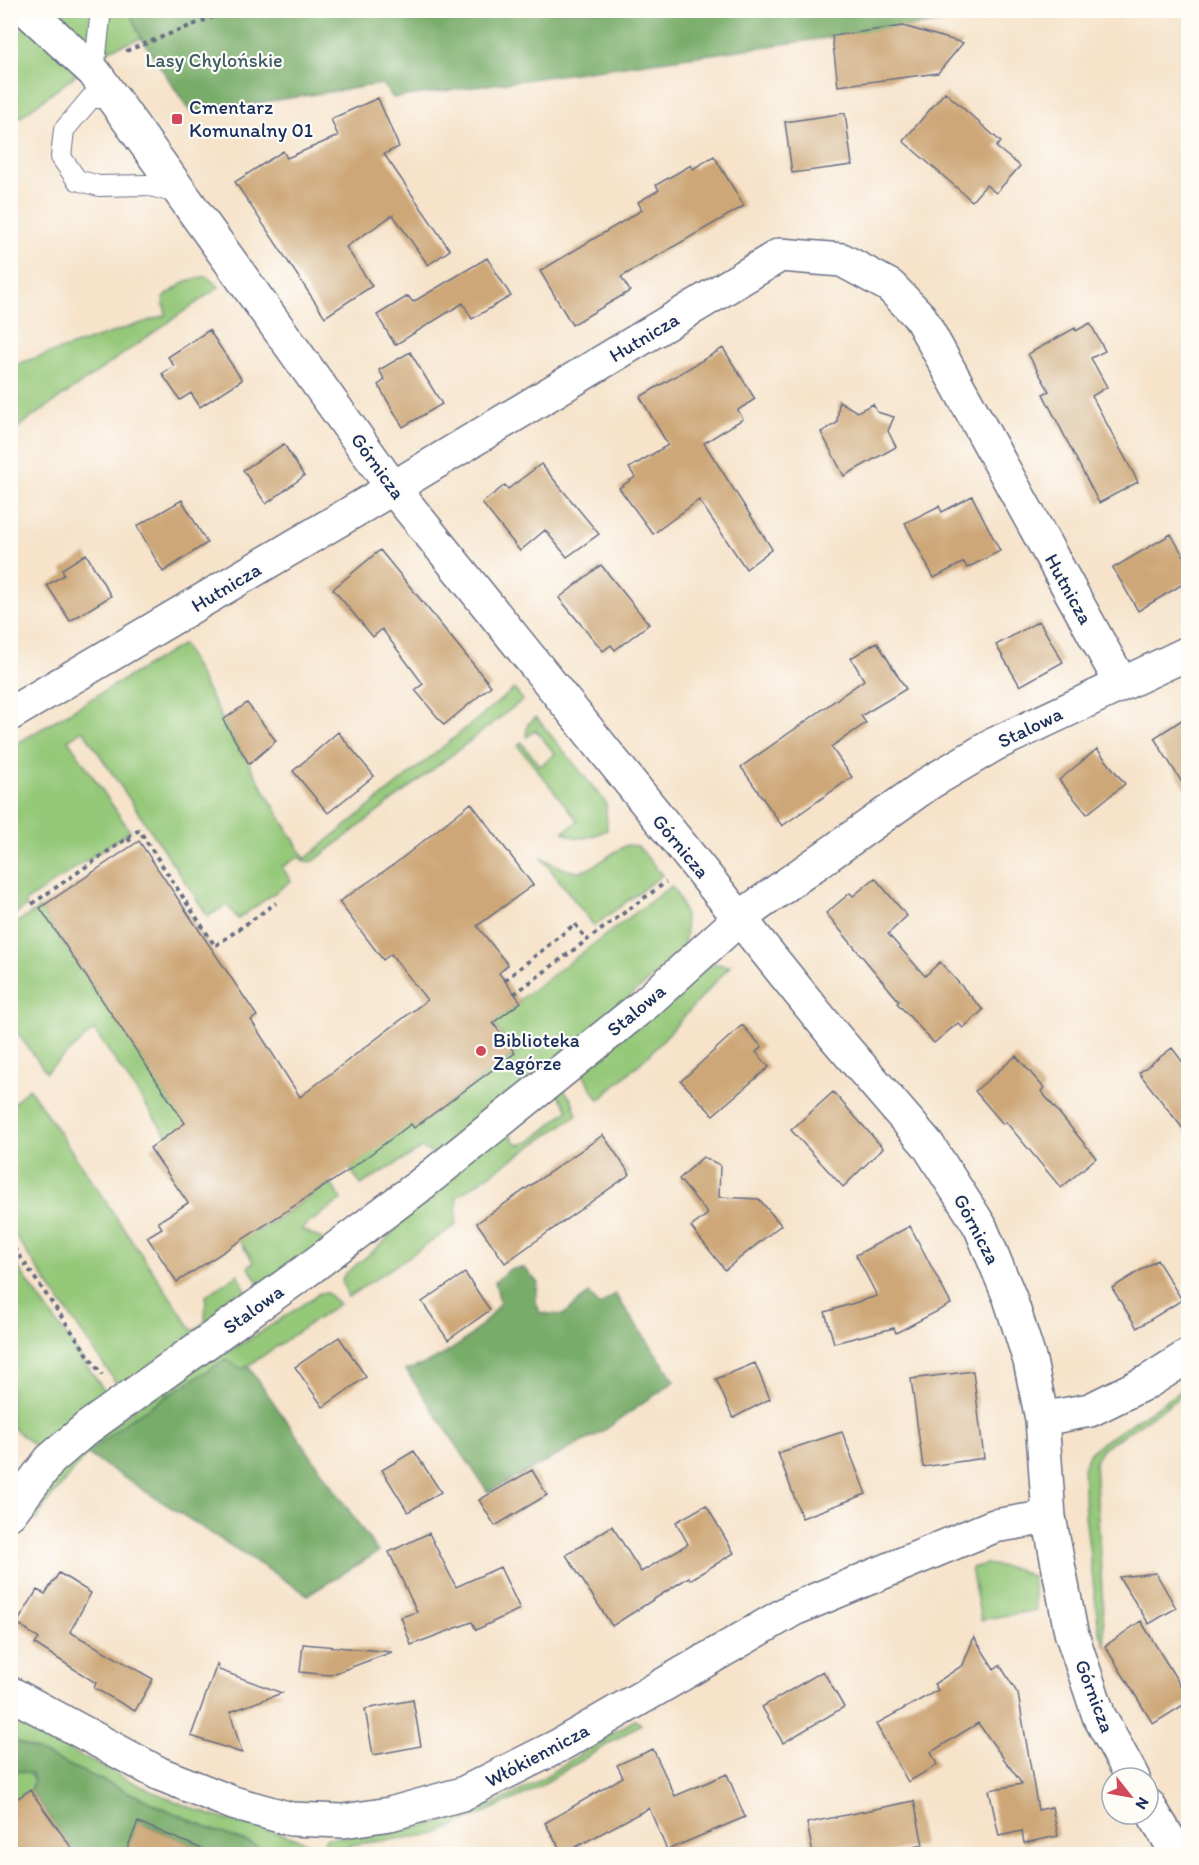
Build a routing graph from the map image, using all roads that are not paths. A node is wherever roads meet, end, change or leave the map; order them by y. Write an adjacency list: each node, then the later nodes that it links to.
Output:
1 (27, 10): 3 (street, Górnicza)
2 (101, 10): 3 (lane)
3 (95, 67): 4 (street, Górnicza)
4 (113, 98): 5 (street, Górnicza); 5 (lane)
5 (185, 196): 6 (street, Górnicza)
6 (393, 488): 8 (street, Hutnicza); 9 (street, Hutnicza); 10 (street, Górnicza)
7 (1188, 653): 8 (street, Stalowa)
8 (1121, 683): 10 (street, Stalowa)
9 (10, 714)
10 (741, 917): 12 (street, Górnicza); 13 (street, Stalowa)
11 (1188, 1356): 12 (street)
12 (1042, 1419): 14 (street, Górnicza)
13 (10, 1513)
14 (1049, 1516): 15 (street, Włókiennicza); 16 (street, Górnicza)
15 (10, 1694)
16 (1126, 1766)
17 (1160, 1824): 18 (street)
18 (1178, 1854)

